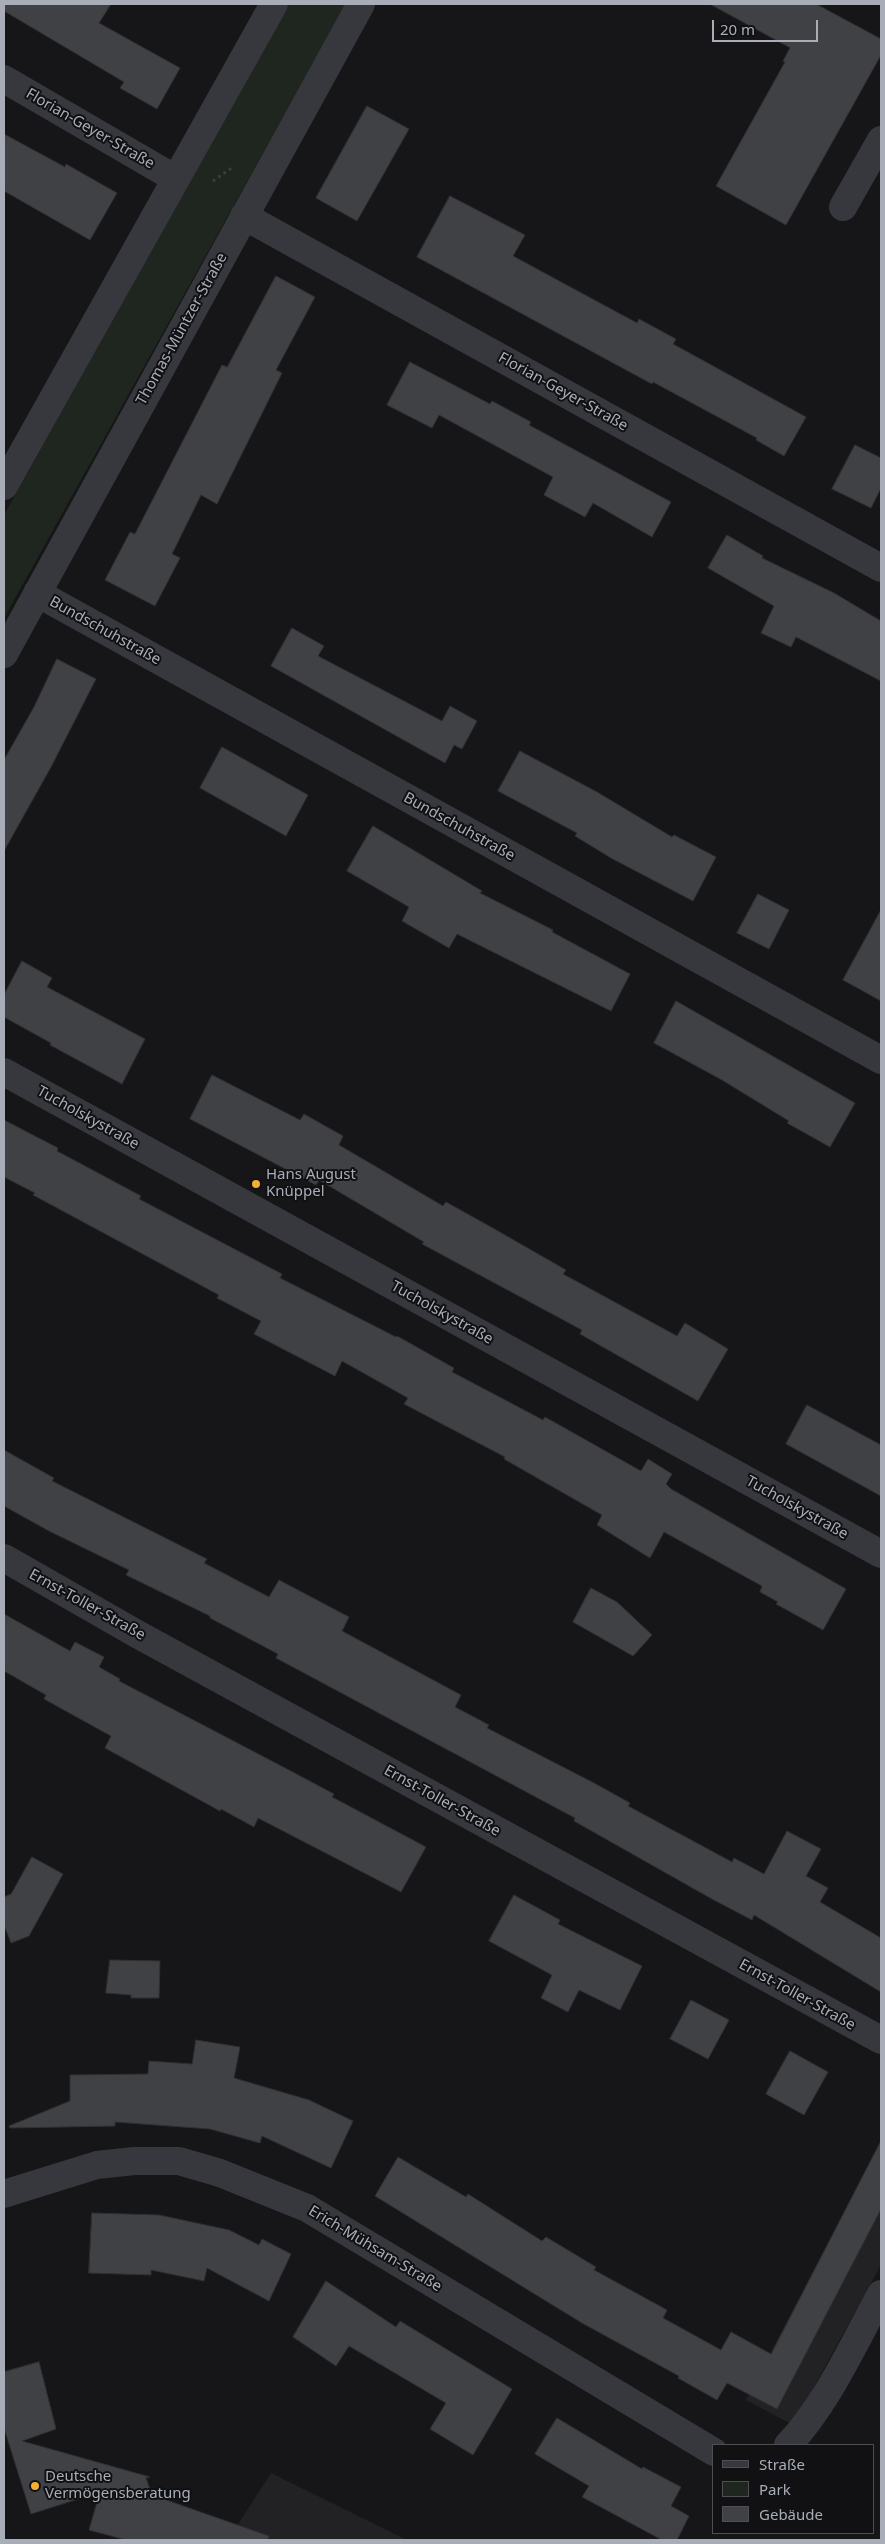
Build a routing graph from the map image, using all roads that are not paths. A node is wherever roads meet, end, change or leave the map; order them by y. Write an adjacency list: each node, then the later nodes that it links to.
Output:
1 (274, 4): 5 (street)
2 (361, 4): 7 (street, Thomas-Müntzer-Straße)
3 (4, 79): 5 (street, Florian-Geyer-Straße)
4 (881, 140): 6 (street)
5 (176, 179): 8 (street)
6 (843, 207)
7 (244, 216): 9 (street, Florian-Geyer-Straße); 10 (street, Thomas-Müntzer-Straße)
8 (4, 486)
9 (881, 568)
10 (37, 594): 11 (street, Thomas-Müntzer-Straße); 12 (street, Bundschuhstraße)
11 (4, 654)
12 (881, 1060)
13 (4, 1072): 14 (street, Tucholskystraße)
14 (881, 1554)
15 (4, 1558): 16 (street, Ernst-Toller-Straße)
16 (881, 2040)
17 (4, 2194): 20 (street, Erich-Mühsam-Straße)
18 (881, 2294): 19 (street)
19 (789, 2444)
20 (712, 2451)

